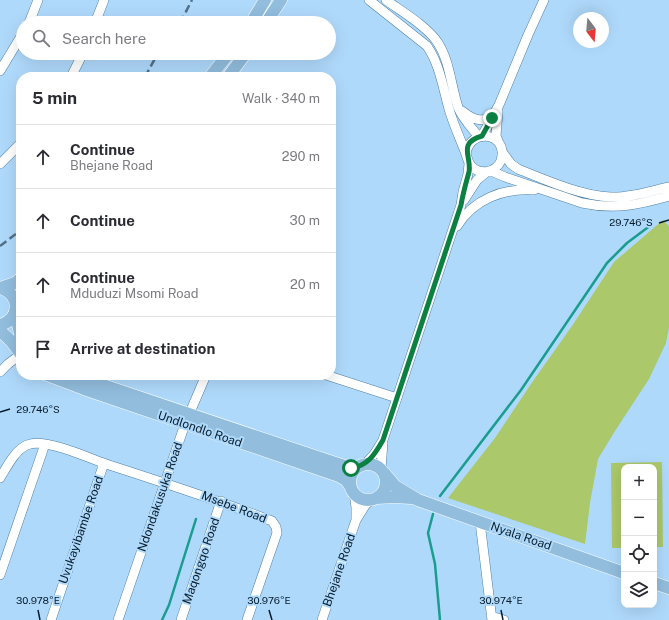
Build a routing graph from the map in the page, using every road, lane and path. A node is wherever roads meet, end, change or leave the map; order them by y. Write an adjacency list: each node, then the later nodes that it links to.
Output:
1 (38, 0): 9 (street)
2 (104, 0): 10 (street)
3 (265, 0): 11 (main road)
4 (281, 0): 12 (main road)
5 (369, 0): 13 (street)
6 (386, 0): 8 (street)
7 (544, 0): 24 (street)
8 (402, 12): 13 (street); 22 (street)
9 (32, 16)
10 (98, 16)
11 (255, 16)
12 (271, 16)
13 (395, 21): 23 (street)
14 (16, 45): 18 (street)
15 (80, 60): 19 (street)
16 (223, 60): 20 (main road)
17 (241, 60): 21 (main road)
18 (0, 71)
19 (74, 72)
20 (214, 72)
21 (232, 72)
22 (450, 77): 23 (street); 25 (street)
23 (441, 79): 31 (street)
24 (499, 105): 26 (street); 28 (street)
25 (458, 107): 26 (street); 27 (street)
26 (492, 118): 27 (street)
27 (480, 137): 28 (street); 31 (street)
28 (499, 143): 30 (street)
29 (16, 148): 32 (street)
30 (502, 153): 33 (street); 34 (street)
31 (468, 159): 33 (street); 37 (street)
32 (0, 164)
33 (489, 171): 35 (street); 37 (street)
34 (669, 188)
35 (547, 191): 36 (street); 38 (street)
36 (669, 196)
37 (461, 205): 38 (street)
38 (450, 238): 52 (street)
39 (16, 282): 40 (main road)
40 (0, 288): 41 (main road)
41 (16, 302)
42 (16, 309): 43 (main road)
43 (0, 325)
44 (0, 331): 45 (main road)
45 (16, 348)
46 (16, 358): 47 (street)
47 (0, 372)
48 (336, 378): 52 (street)
49 (58, 380): 53 (main road, Undlondlo Road)
50 (87, 380): 53 (main road, Undlondlo Road)
51 (204, 380): 53 (street, Ndondakusuka Road)
52 (397, 398): 54 (street)
53 (187, 418): 57 (main road, Undlondlo Road); 60 (street, Ndondakusuka Road); 61 (main road, Undlondlo Road)
54 (383, 440): 57 (street); 58 (street)
55 (45, 444): 56 (street, Msebe Road); 59 (street); 68 (street)
56 (104, 463): 60 (street, Msebe Road); 72 (street, Uvukayibambe Road)
57 (360, 466): 58 (main road); 61 (main road)
58 (382, 471): 62 (main road); 63 (main road, Nyala Road)
59 (0, 478)
60 (164, 482): 64 (street, Msebe Road); 73 (street, Ndondakusuka Road)
61 (352, 490): 62 (main road); 65 (street, Bhejane Road)
62 (374, 499): 63 (main road, Nyala Road); 65 (street, Bhejane Road)
63 (418, 500): 66 (main road, Nyala Road)
64 (221, 501): 74 (street, Maqongqo Road); 75 (street, Msebe Road)
65 (356, 520): 76 (street, Bhejane Road)
66 (480, 522): 67 (main road, Nyala Road); 71 (street)
67 (621, 572)
68 (0, 575)
69 (657, 584): 70 (main road)
70 (669, 588)
71 (491, 618): 77 (street)
72 (51, 620)
73 (118, 620)
74 (181, 620)
75 (247, 620)
76 (322, 620)
77 (504, 620)

